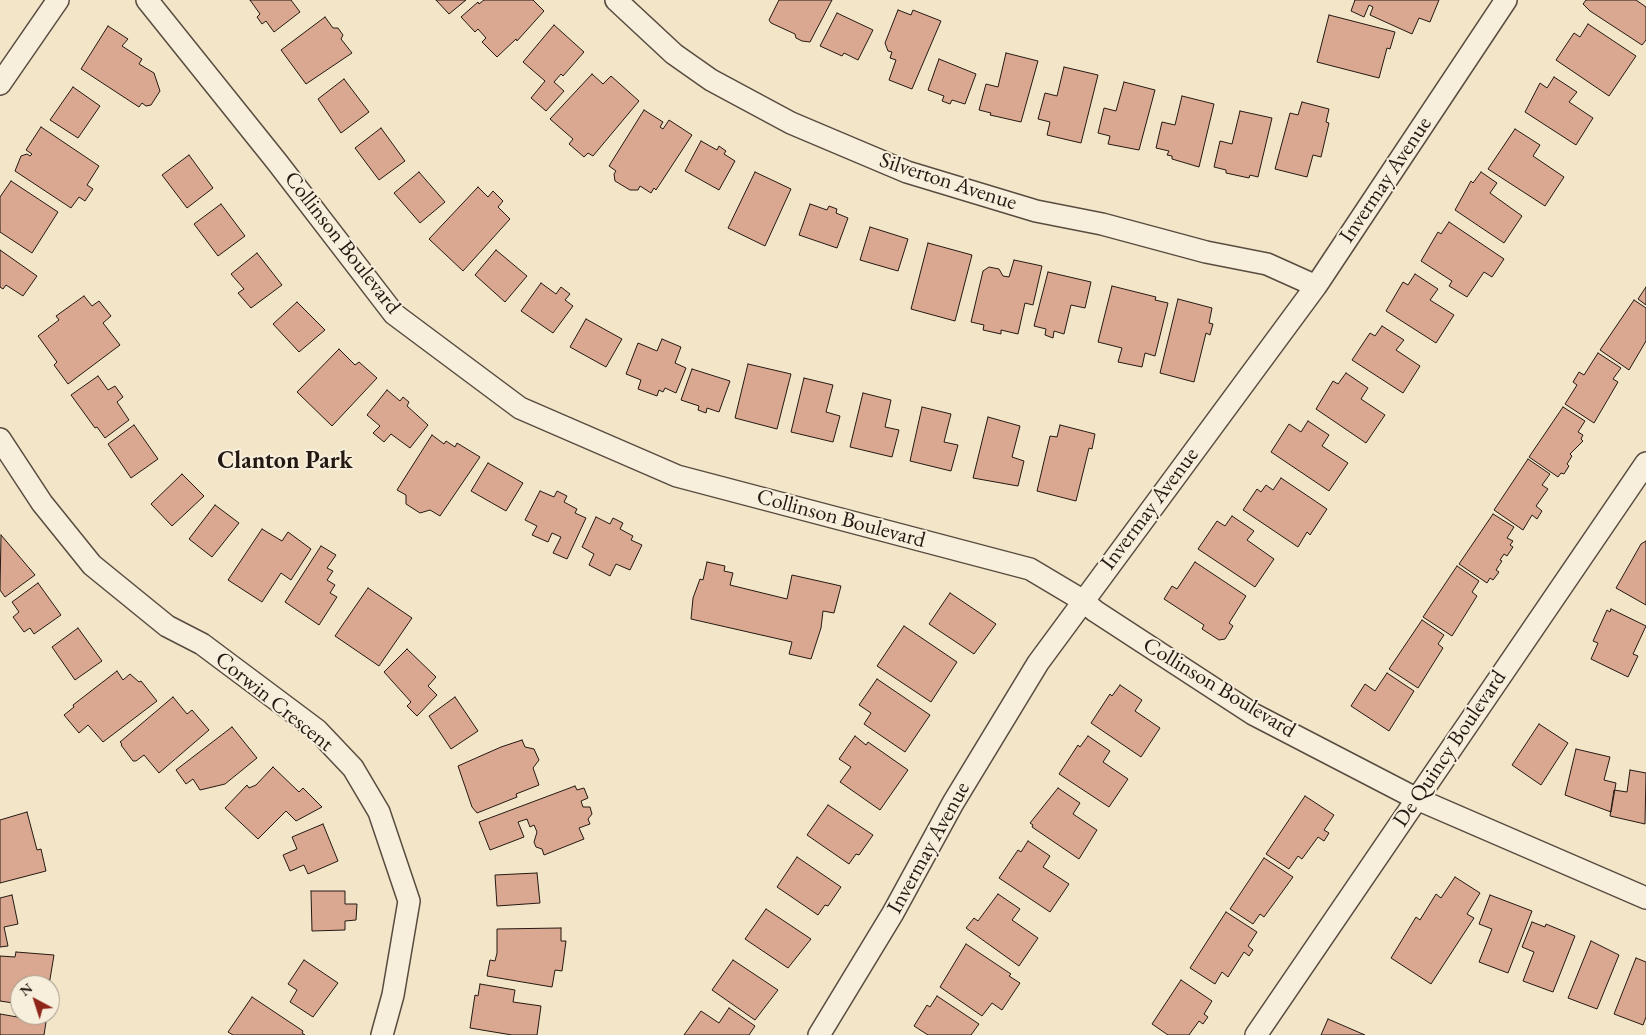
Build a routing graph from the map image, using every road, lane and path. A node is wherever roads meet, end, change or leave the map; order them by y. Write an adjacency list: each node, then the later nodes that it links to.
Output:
1 (58, 0): 5 (street)
2 (147, 0): 10 (street, Collinson Boulevard)
3 (616, 0): 6 (street, Silverton Avenue)
4 (1506, 0): 6 (street, Invermay Avenue)
5 (0, 84)
6 (1316, 286): 10 (street, Invermay Avenue)
7 (0, 439): 13 (street, Corwin Crescent)
8 (1646, 463): 9 (street, De Quincy Boulevard)
9 (1636, 491): 11 (street, De Quincy Boulevard)
10 (1082, 600): 11 (street, Collinson Boulevard); 14 (street, Invermay Avenue)
11 (1417, 799): 12 (street, Collinson Boulevard); 15 (street, De Quincy Boulevard)
12 (1646, 898)
13 (382, 1035)
14 (819, 1035)
15 (1256, 1035)

